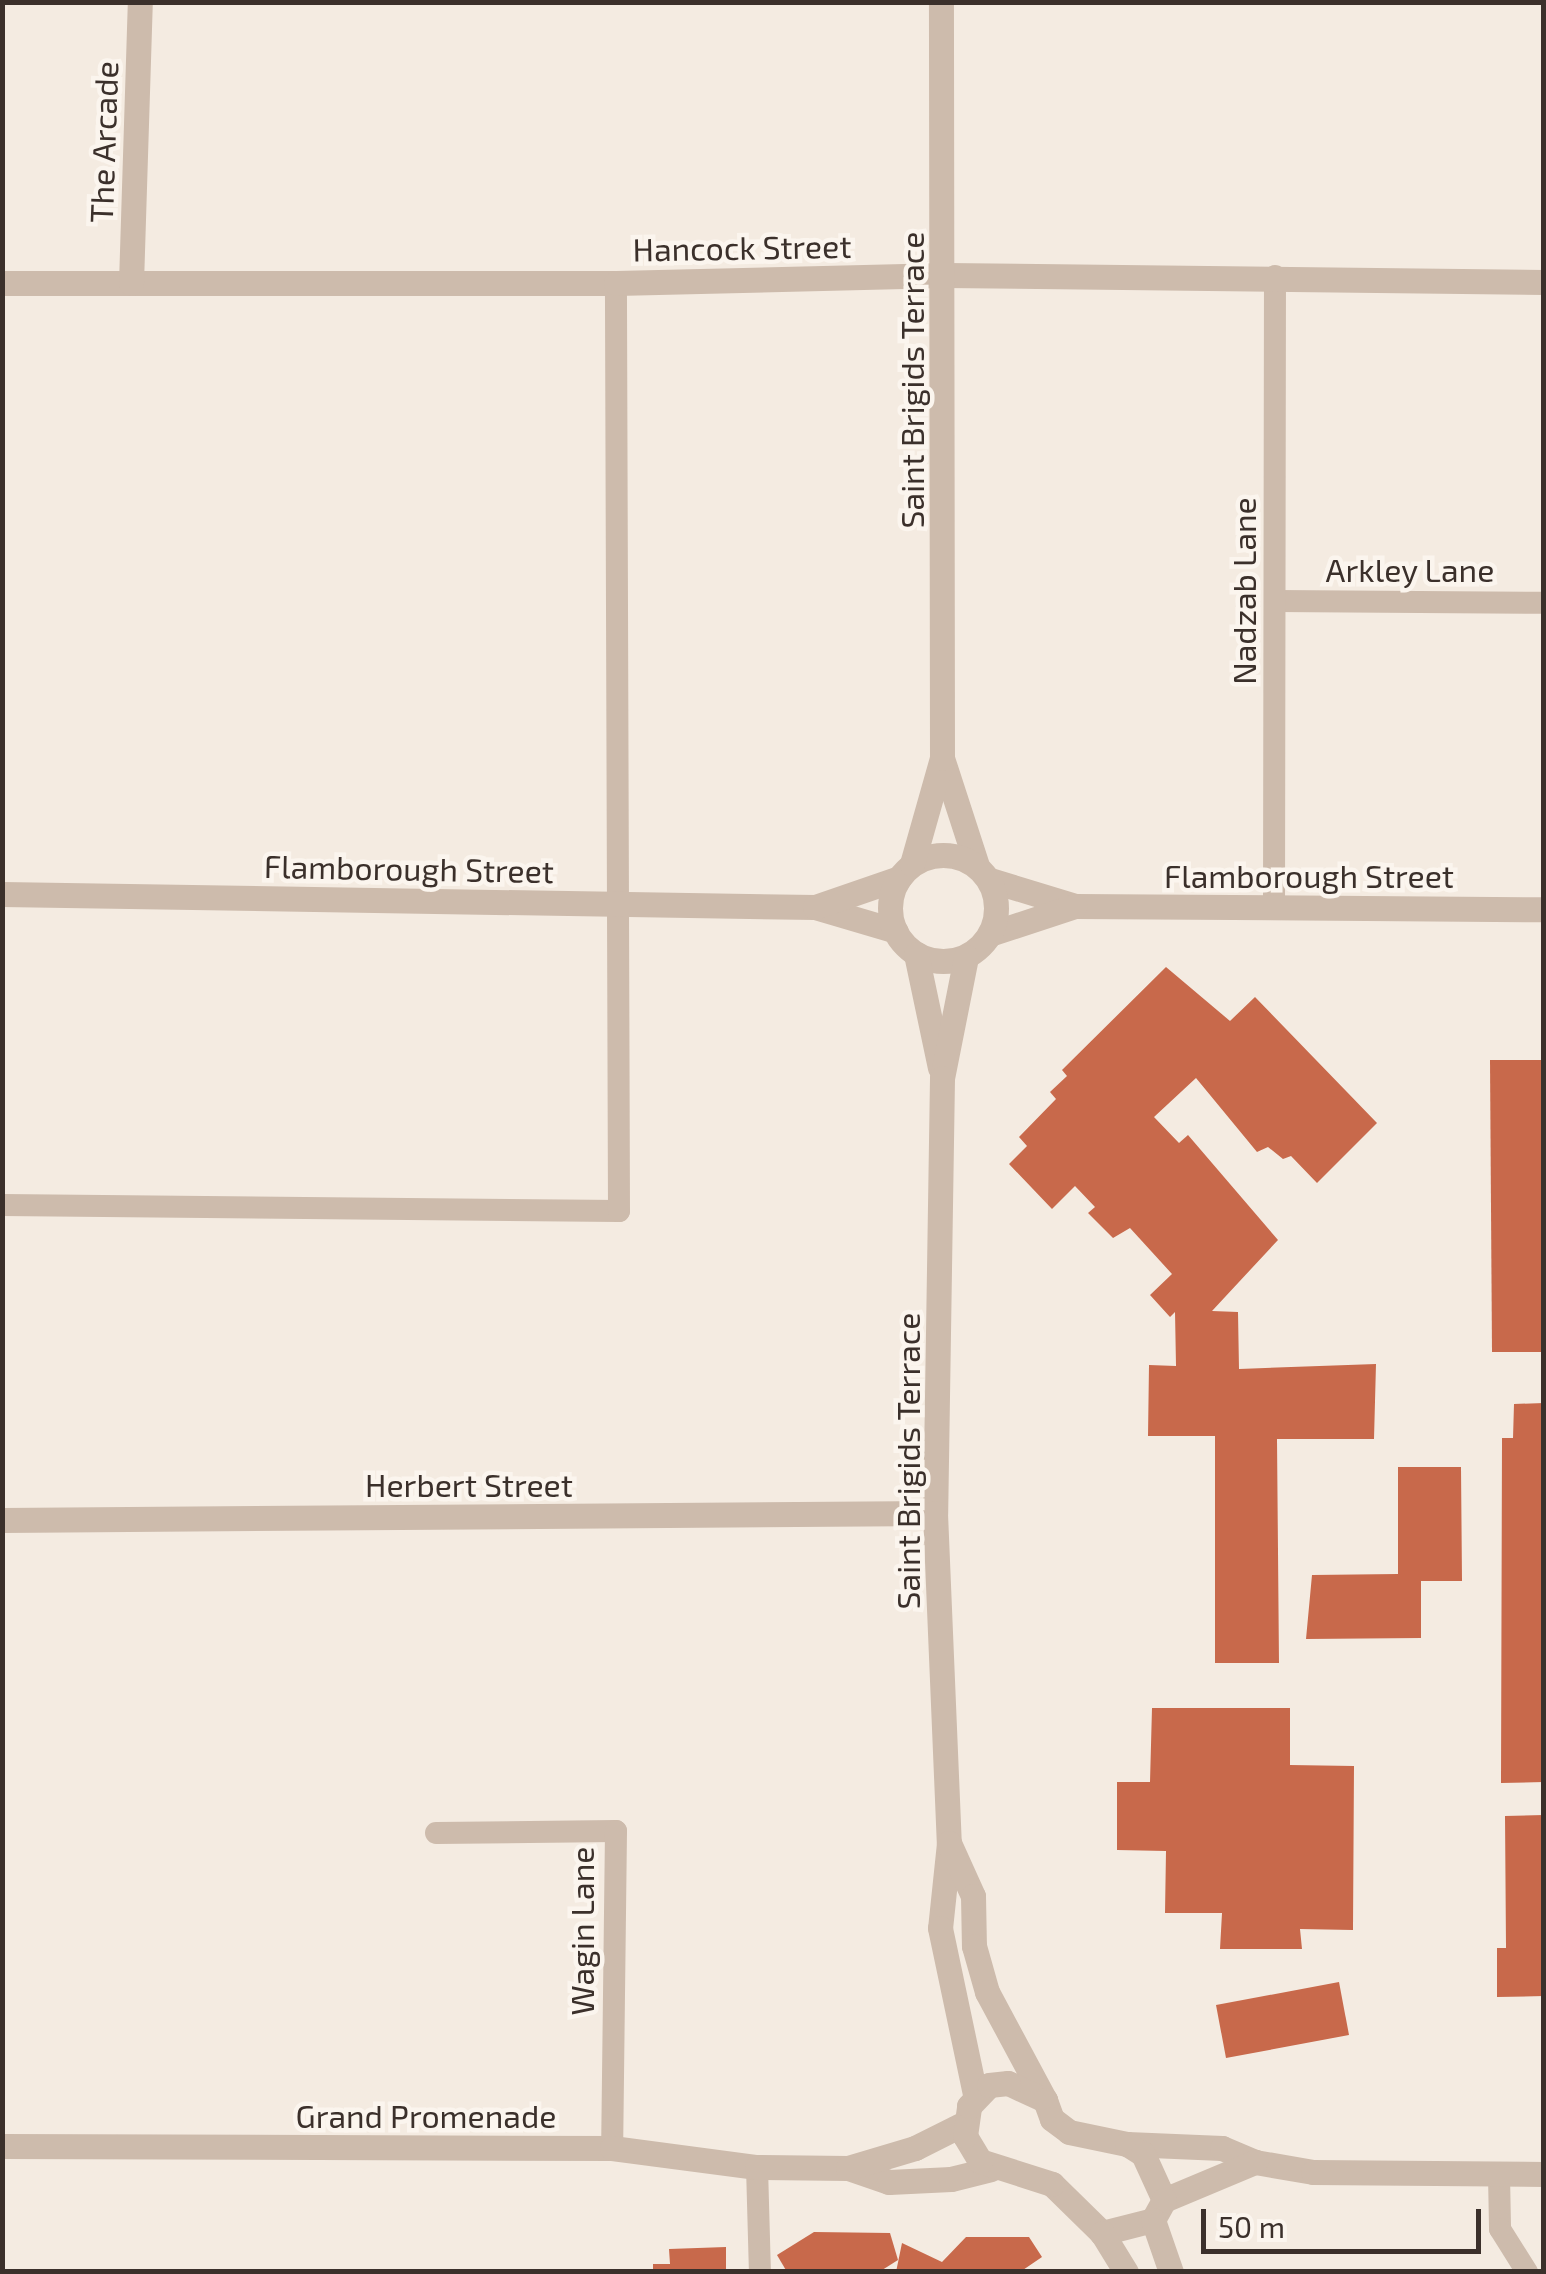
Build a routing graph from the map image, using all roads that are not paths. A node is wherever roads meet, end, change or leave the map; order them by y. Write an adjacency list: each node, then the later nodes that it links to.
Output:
1 (140, 2): 7 (street, The Arcade)
2 (941, 2): 3 (street, Saint Brigids Terrace)
3 (945, 275): 4 (street, Hancock Street); 8 (street, Hancock Street); 11 (street, Saint Brigids Terrace)
4 (1274, 276): 5 (street, Hancock Street); 9 (lane, Nadzab Lane)
5 (1544, 282)
6 (2, 283): 7 (street, Hancock Street)
7 (132, 283): 8 (street, Hancock Street)
8 (616, 283): 15 (lane)
9 (1276, 601): 10 (lane, Arkley Lane); 18 (lane, Nadzab Lane)
10 (1544, 603)
11 (942, 758): 12 (street, Saint Brigids Terrace); 13 (street, Saint Brigids Terrace)
12 (905, 871): 13 (street); 17 (street, Flamborough Street); 20 (street)
13 (983, 873): 16 (street, Flamborough Street); 21 (street)
14 (2, 894): 15 (street, Flamborough Street)
15 (618, 904): 17 (street, Flamborough Street); 25 (lane)
16 (1075, 906): 18 (street, Flamborough Street); 21 (street, Flamborough Street)
17 (815, 907): 20 (street, Flamborough Street)
18 (1274, 907): 19 (street, Flamborough Street)
19 (1544, 909)
20 (896, 930): 22 (street)
21 (990, 934): 23 (street)
22 (916, 954): 23 (street); 24 (street, Saint Brigids Terrace)
23 (966, 956): 24 (street, Saint Brigids Terrace)
24 (942, 1078): 26 (street, Saint Brigids Terrace)
25 (2, 1205)
26 (936, 1514): 27 (street, Herbert Street); 29 (street, Saint Brigids Terrace)
27 (2, 1520)
28 (436, 1833): 35 (lane, Wagin Lane)
29 (949, 1843): 30 (street, Saint Brigids Terrace); 31 (street, Saint Brigids Terrace)
30 (975, 2094): 31 (street); 32 (street)
31 (1045, 2100): 33 (street)
32 (965, 2123): 38 (street, Grand Promenade); 39 (street)
33 (1127, 2144): 36 (street); 42 (street)
34 (2, 2146): 35 (street, Grand Promenade)
35 (612, 2148): 37 (street, Grand Promenade)
36 (1255, 2162): 41 (street); 42 (street)
37 (757, 2168): 38 (street, Grand Promenade); 44 (lane)
38 (848, 2168): 39 (street, Grand Promenade)
39 (992, 2168): 43 (street)
40 (1544, 2174): 41 (street)
41 (1499, 2175): 47 (lane)
42 (1158, 2210): 43 (street); 46 (street)
43 (1102, 2233): 45 (street)
44 (760, 2272)
45 (1126, 2272)
46 (1171, 2272)
47 (1526, 2272)

